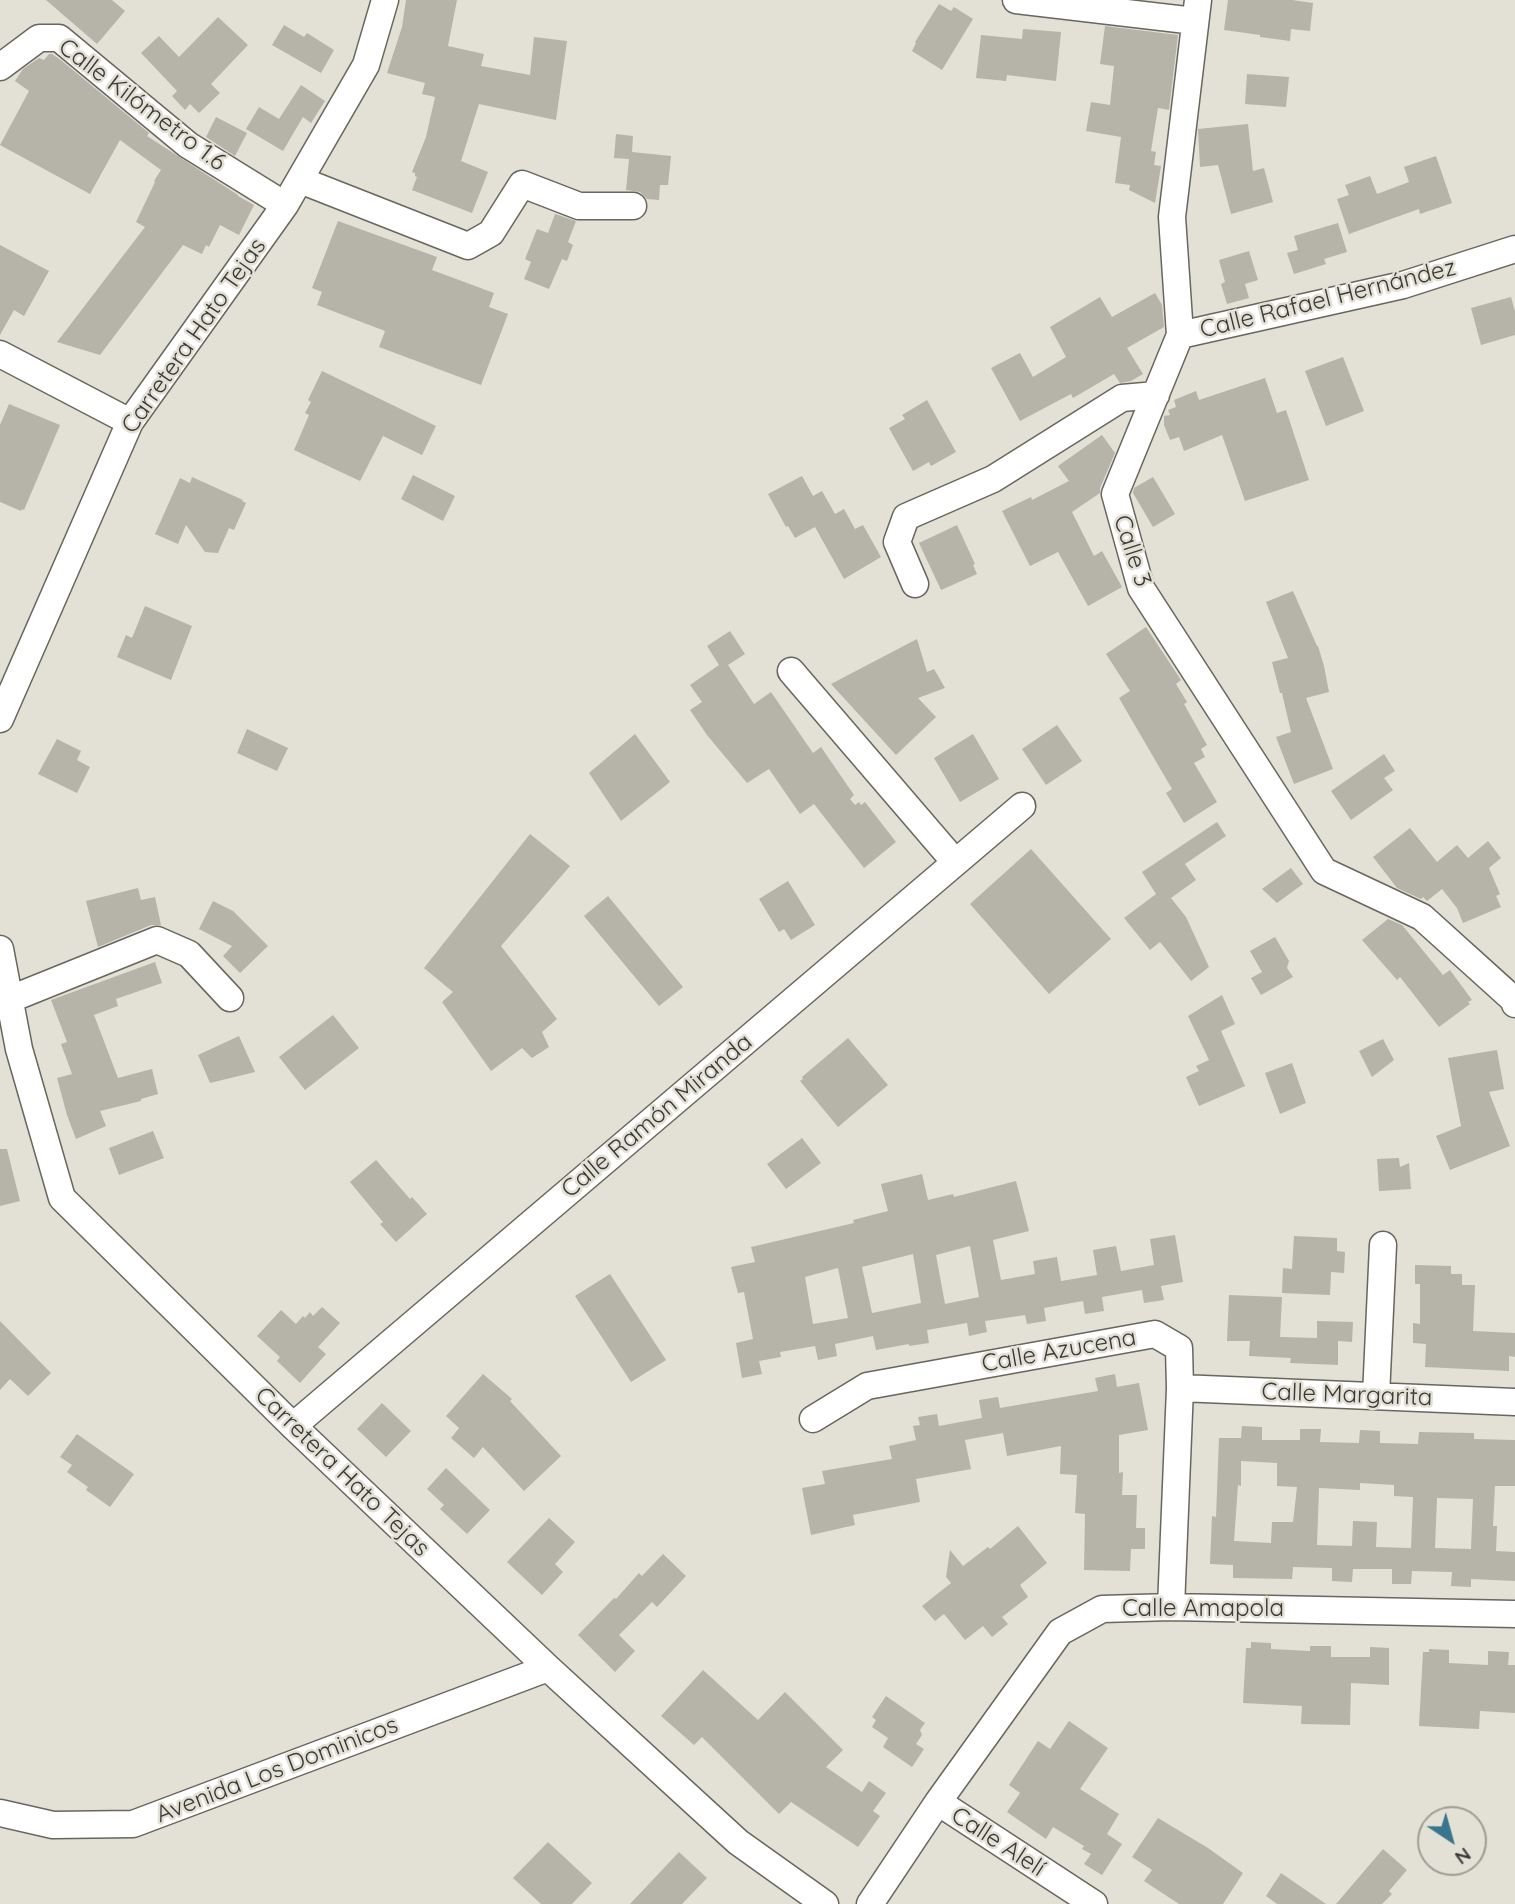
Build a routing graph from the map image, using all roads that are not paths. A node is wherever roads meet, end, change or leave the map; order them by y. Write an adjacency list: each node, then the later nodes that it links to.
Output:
1 (385, 0): 5 (street, Carretera Hato Tejas)
2 (1016, 0): 3 (street)
3 (1196, 11): 9 (street, Calle 3)
4 (0, 67): 6 (street, Calle Kilómetro 1.6)
5 (300, 180): 6 (street, Carretera Hato Tejas); 7 (street)
6 (285, 205): 12 (street, Carretera Hato Tejas)
7 (633, 206)
8 (1515, 249): 9 (street, Calle Rafael Hernández)
9 (1180, 335): 11 (street, Calle 3)
10 (0, 354): 12 (street)
11 (1156, 395): 13 (street); 21 (street, Calle 3)
12 (130, 422): 15 (street, Carretera Hato Tejas)
13 (915, 584)
14 (791, 671): 17 (street)
15 (0, 719)
16 (1022, 806): 17 (street, Calle Ramón Miranda)
17 (955, 862): 28 (street, Calle Ramón Miranda)
18 (0, 949): 20 (street, Carretera Hato Tejas)
19 (230, 998): 20 (street)
20 (8, 1000): 22 (street, Carretera Hato Tejas)
21 (1515, 1004)
22 (9, 1051): 28 (street, Carretera Hato Tejas)
23 (1383, 1245): 25 (street)
24 (1180, 1388): 25 (street, Calle Margarita); 27 (street, Calle Azucena); 29 (street, Calle Azucena)
25 (1376, 1396): 26 (street, Calle Margarita)
26 (1515, 1402)
27 (813, 1419)
28 (293, 1426): 31 (street, Carretera Hato Tejas)
29 (1171, 1607): 30 (street, Calle Amapola); 32 (street, Calle Amapola)
30 (1515, 1614)
31 (548, 1668): 33 (street, Avenida Los Dominicos); 34 (street, Carretera Hato Tejas)
32 (938, 1802): 35 (street, Calle Amapola); 36 (street, Calle Alelí)
33 (0, 1813)
34 (825, 1904)
35 (870, 1904)
36 (1094, 1904)

